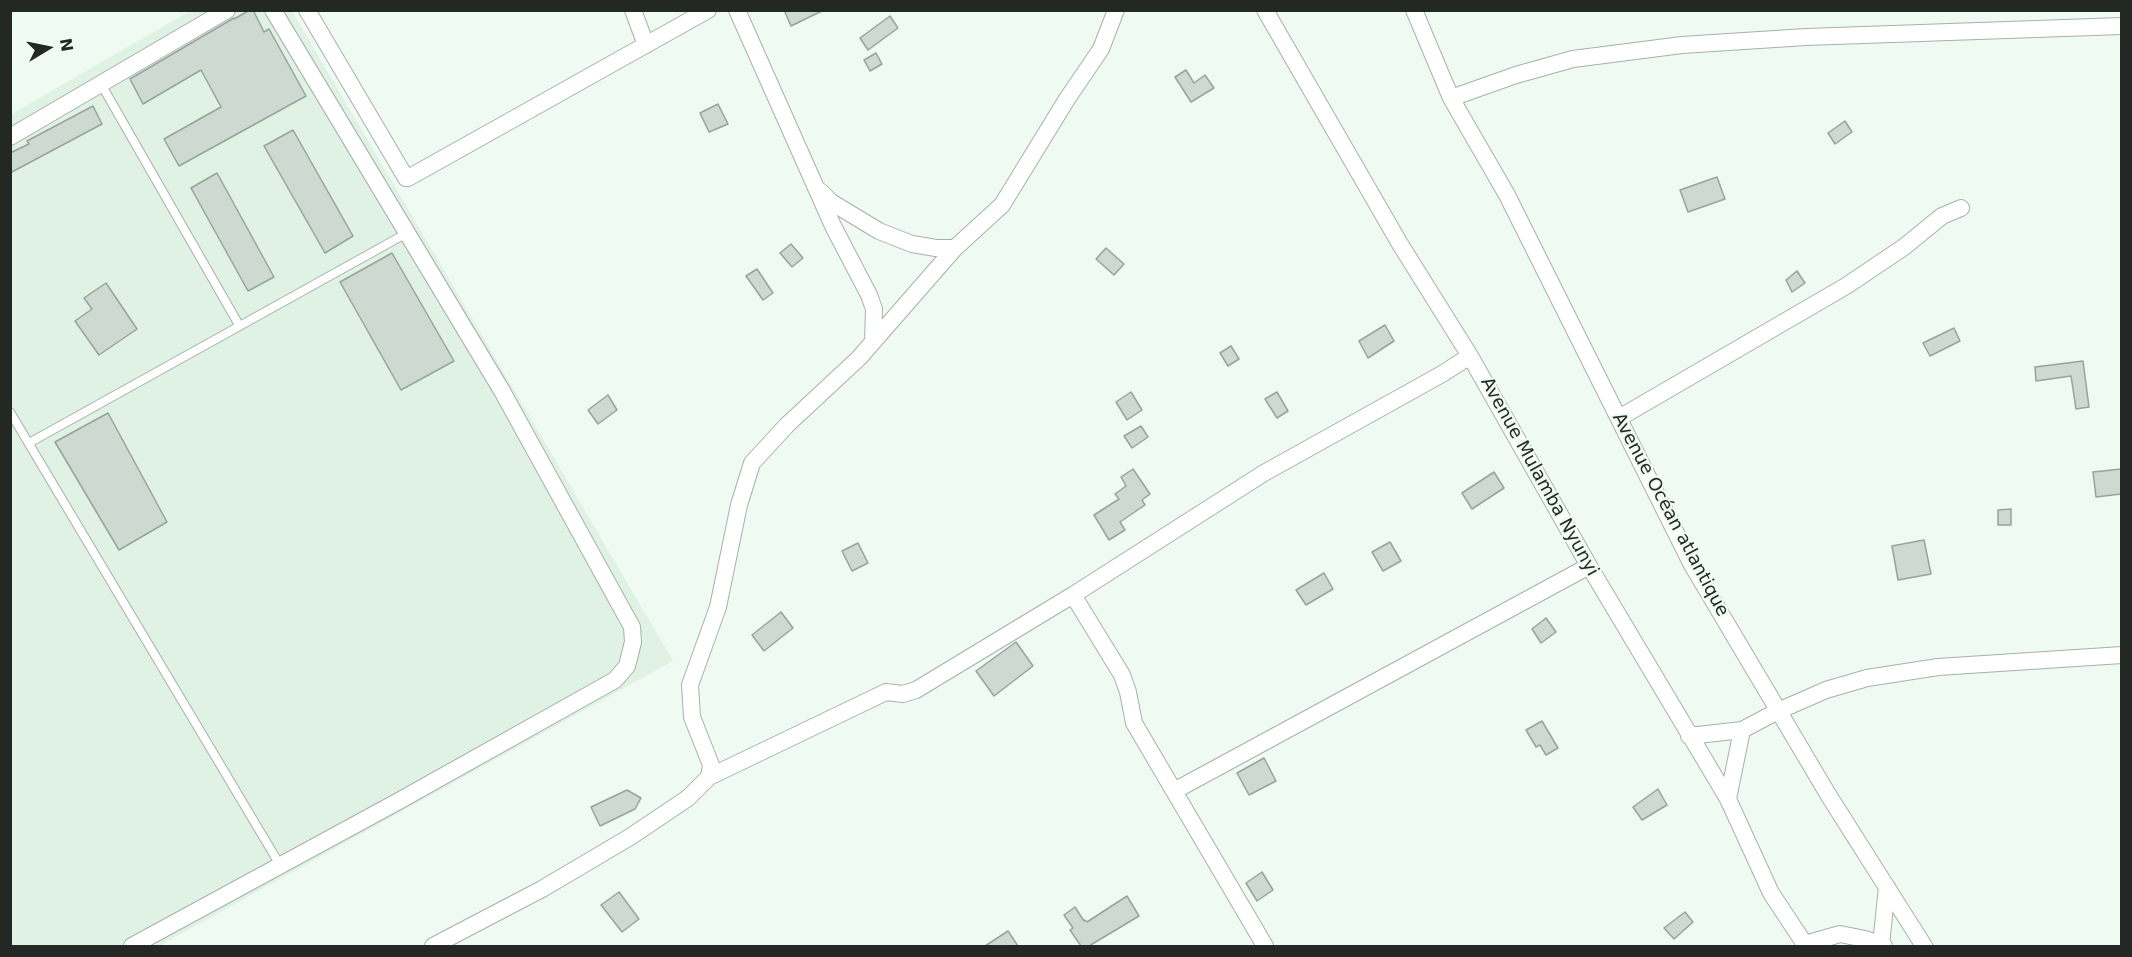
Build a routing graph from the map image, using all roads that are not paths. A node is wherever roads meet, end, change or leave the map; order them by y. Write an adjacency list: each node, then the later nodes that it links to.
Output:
1 (227, 10): 12 (street)
2 (273, 10): 17 (street)
3 (307, 10): 11 (street)
4 (633, 10): 11 (street)
5 (708, 10): 11 (street)
6 (737, 10): 15 (street)
7 (1116, 10): 18 (street)
8 (1265, 10): 21 (street, Avenue Mulamba Nyunyi)
9 (1413, 10): 13 (street, Avenue Océan atlantique)
10 (2121, 26): 13 (street)
11 (646, 45)
12 (101, 84): 14 (street); 19 (lane)
13 (1451, 98): 23 (street, Avenue Océan atlantique)
14 (10, 137)
15 (818, 188): 18 (street); 20 (street)
16 (1961, 208): 23 (street)
17 (407, 233): 19 (lane); 34 (street)
18 (955, 248): 20 (street)
19 (239, 325): 24 (lane)
20 (873, 342): 31 (street)
21 (1470, 356): 25 (street, Avenue Mulamba Nyunyi); 26 (street)
22 (10, 412): 24 (lane)
23 (1619, 418): 28 (street, Avenue Océan atlantique)
24 (29, 443): 34 (lane)
25 (1589, 566): 30 (street, Avenue Mulamba Nyunyi); 32 (street)
26 (1073, 595): 31 (street); 32 (street)
27 (2121, 655): 28 (street)
28 (1778, 711): 29 (street); 35 (street, Avenue Océan atlantique)
29 (1742, 730): 30 (street); 33 (street)
30 (1689, 736): 33 (street, Avenue Mulamba Nyunyi)
31 (709, 777): 38 (street)
32 (1173, 790): 39 (street)
33 (1728, 799): 36 (street, Avenue Mulamba Nyunyi)
34 (280, 866): 37 (street)
35 (1887, 887): 40 (street); 41 (street, Avenue Océan atlantique)
36 (1805, 945): 40 (street)
37 (132, 946)
38 (433, 946)
39 (1265, 946)
40 (1883, 946)
41 (1924, 946)

